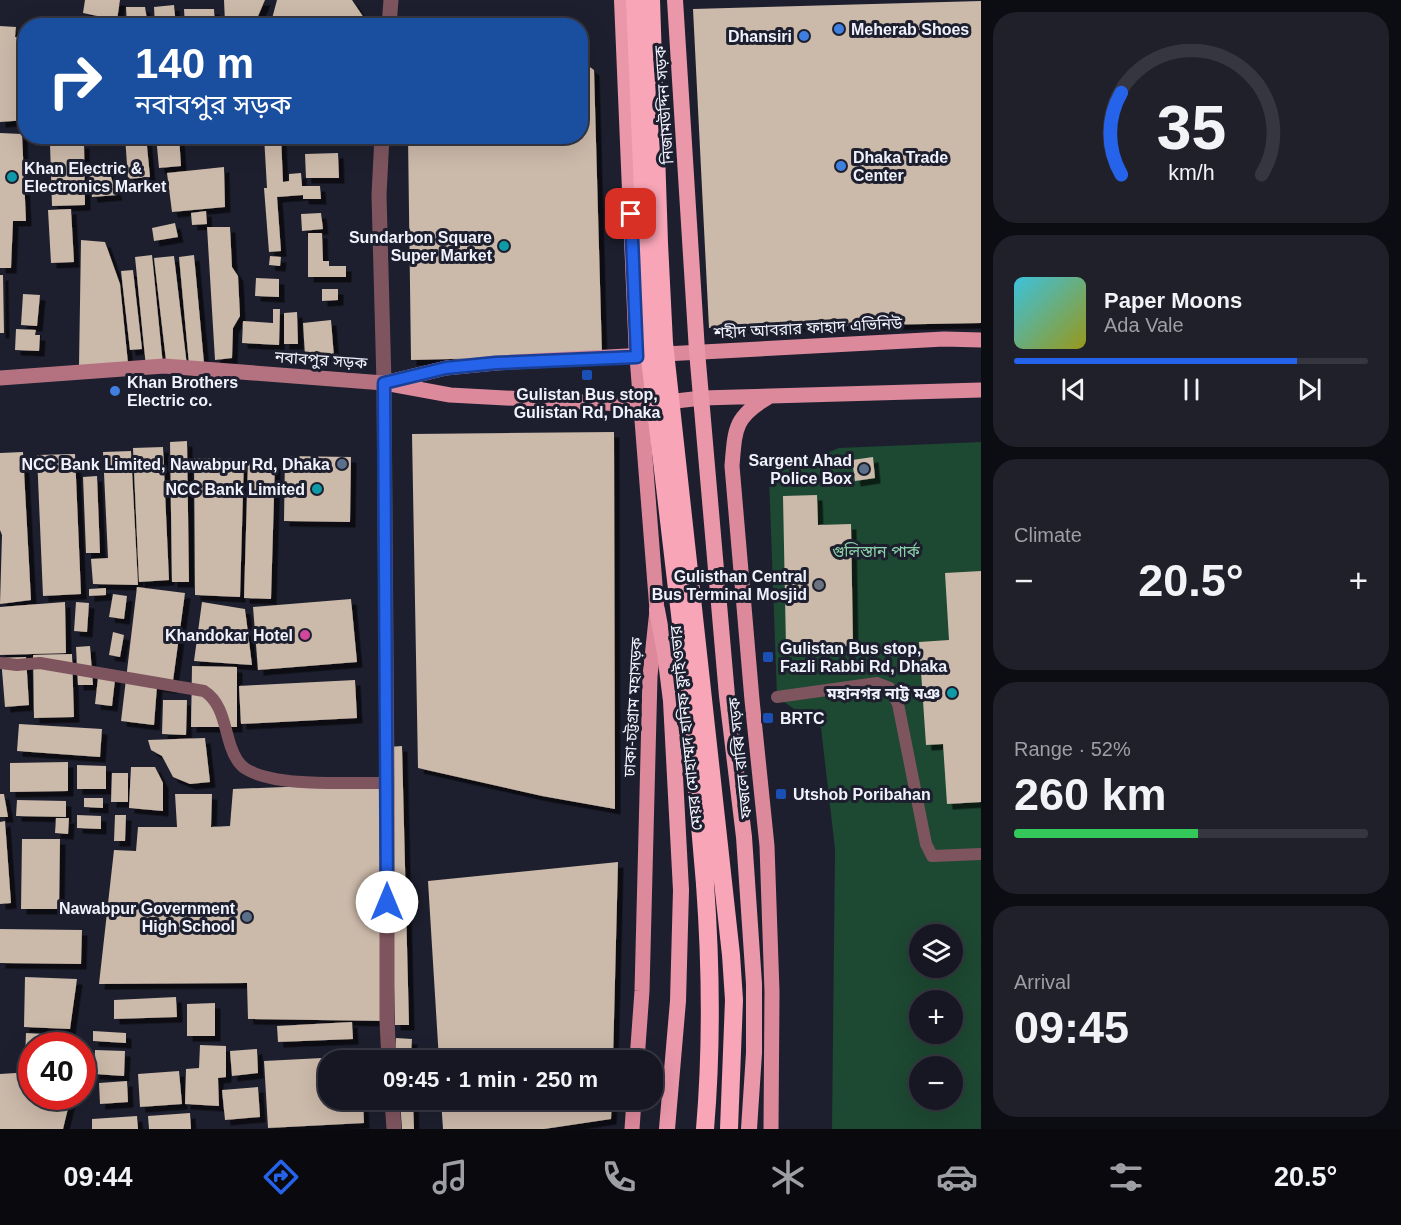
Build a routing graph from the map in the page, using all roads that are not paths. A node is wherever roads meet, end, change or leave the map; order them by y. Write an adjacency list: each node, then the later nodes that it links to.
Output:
1 (391, 0): 6 (street)
2 (622, 0): 10 (highway)
3 (635, 0): 29 (highway, bridge)
4 (651, 0): 30 (highway, মেয়র মোহাম্মদ হানিফ ফ্লাইওভার, bridge)
5 (675, 0): 9 (highway, নিজামউদ্দিন সড়ক)
6 (390, 18)
7 (382, 144): 12 (street)
8 (981, 340): 9 (main road, শহীদ আবরার ফাহাদ এভিনিউ)
9 (698, 351): 10 (main road, শহীদ আবরার ফাহাদ এভিনিউ); 14 (highway, নিজামউদ্দিন সড়ক)
10 (637, 357): 12 (main road, নবাবপুর সড়ক); 16 (main road, ঢাকা-চট্টগ্রাম মহাসড়ক)
11 (0, 378): 12 (main road, নবাবপুর সড়ক)
12 (384, 383): 16 (main road); 20 (street)
13 (981, 390): 15 (main road)
14 (702, 398): 15 (main road); 16 (main road); 31 (highway, নিজামউদ্দিন সড়ক)
15 (767, 398): 32 (main road, ফজলে রাব্বি সড়ক)
16 (641, 405): 17 (main road, ঢাকা-চট্টগ্রাম মহাসড়ক)
17 (657, 610): 23 (main road, ঢাকা-চট্টগ্রাম মহাসড়ক); 28 (highway)
18 (0, 663): 20 (lane)
19 (777, 698): 21 (lane)
20 (387, 783): 22 (street)
21 (981, 854)
22 (388, 1050)
23 (638, 1050)
24 (393, 1110): 26 (street)
25 (633, 1110): 27 (main road)
26 (394, 1129)
27 (632, 1129)
28 (667, 1129)
29 (705, 1129)
30 (729, 1129)
31 (749, 1129)
32 (771, 1129)

